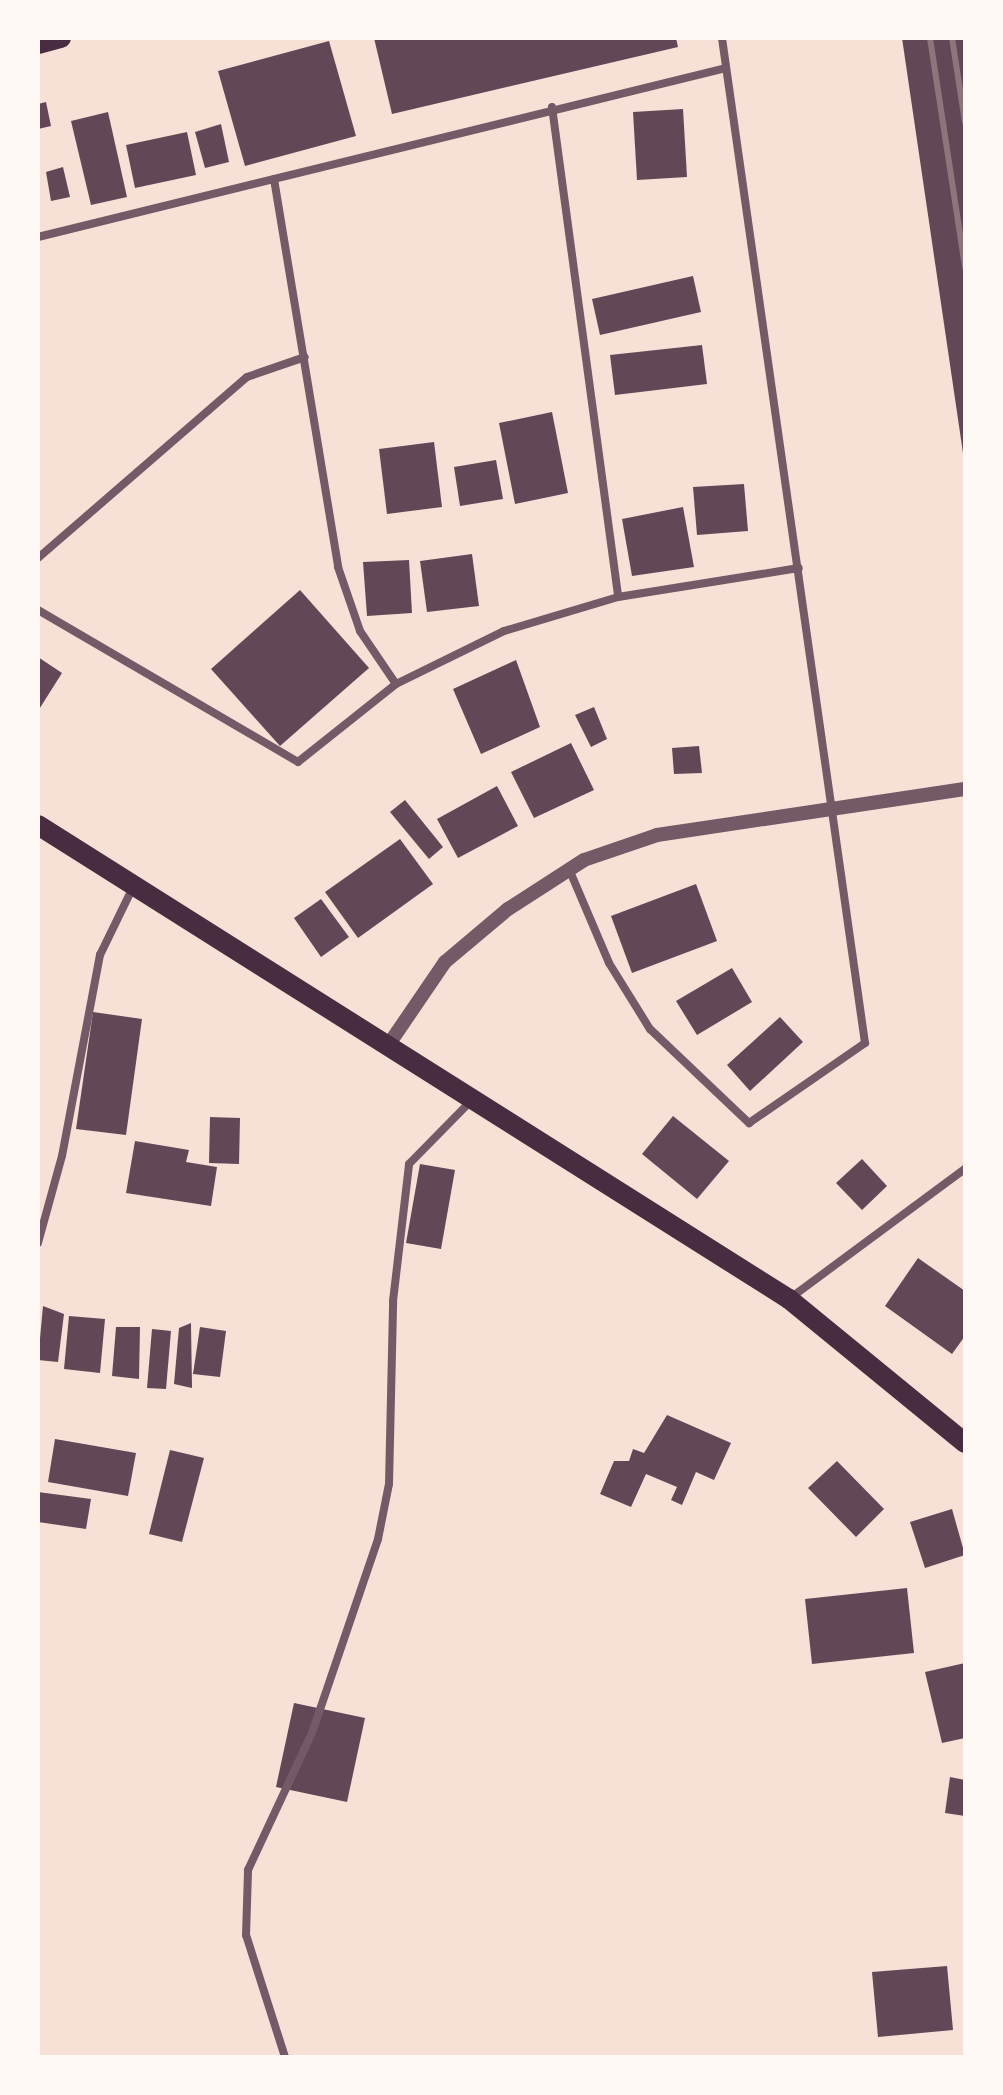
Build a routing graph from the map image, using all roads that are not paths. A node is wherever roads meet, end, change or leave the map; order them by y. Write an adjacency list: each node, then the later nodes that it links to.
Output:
1 (61, 38): 3 (main road)
2 (722, 38): 4 (street)
3 (38, 44)
4 (726, 68): 5 (street); 10 (street)
5 (552, 107): 6 (street); 11 (street)
6 (274, 179): 7 (street); 8 (street)
7 (38, 237)
8 (305, 357): 9 (street); 13 (street)
9 (38, 558)
10 (799, 568): 11 (street); 15 (street)
11 (618, 597): 13 (street)
12 (38, 610): 13 (street)
13 (396, 684)
14 (965, 789): 15 (street)
15 (834, 809): 17 (street); 17 (street)
16 (38, 825): 18 (main road)
17 (569, 869): 19 (street)
18 (133, 887): 19 (main road); 22 (street)
19 (387, 1047): 20 (main road)
20 (472, 1101): 23 (main road); 25 (street)
21 (965, 1169): 23 (street)
22 (38, 1243)
23 (789, 1299): 24 (main road)
24 (965, 1443)
25 (285, 2057)

